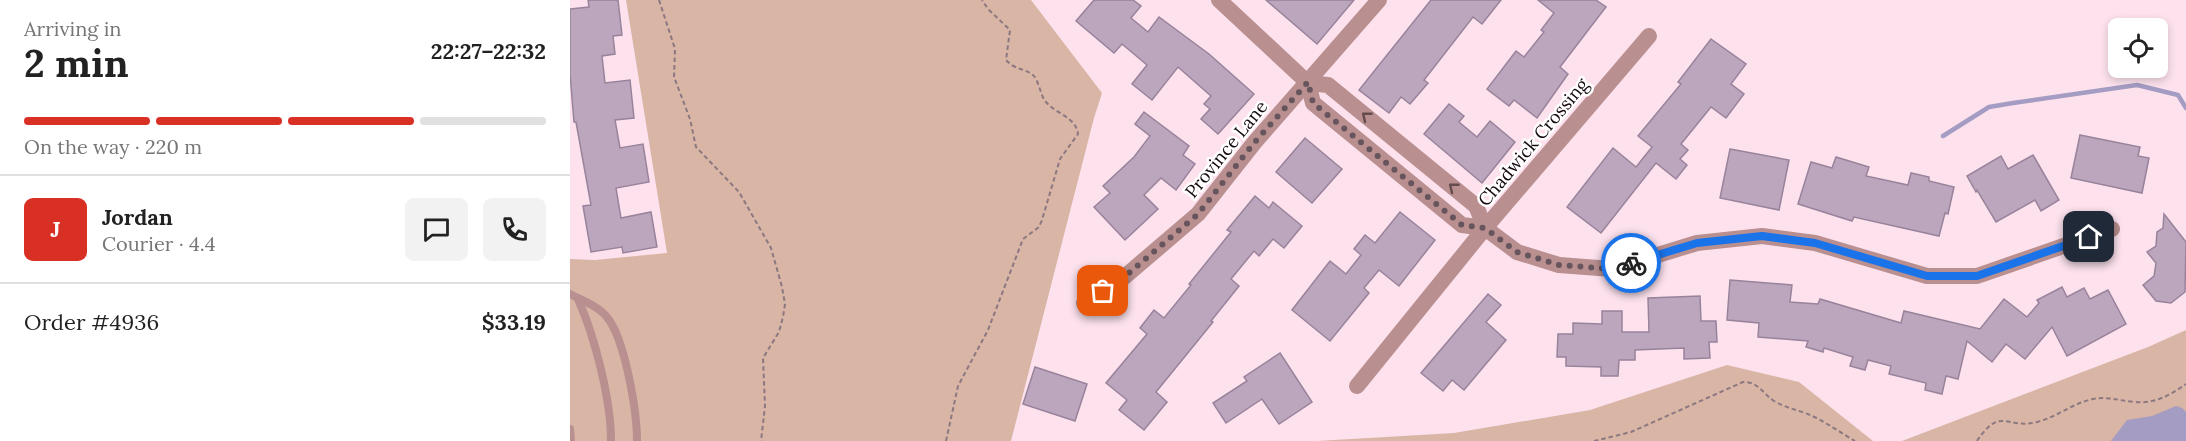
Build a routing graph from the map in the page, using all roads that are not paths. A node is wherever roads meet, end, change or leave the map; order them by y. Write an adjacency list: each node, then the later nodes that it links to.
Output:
1 (1219, 0): 4 (street)
2 (1378, 0): 4 (street, Province Lane)
3 (1648, 36): 7 (street, Chadwick Crossing)
4 (1308, 82): 5 (street, one-way to 4); 6 (street); 10 (street, Province Lane)
5 (1402, 145): 6 (street); 7 (street, one-way to 5)
6 (1388, 164): 7 (street)
7 (1485, 228): 8 (street); 11 (street, Chadwick Crossing)
8 (2112, 229)
9 (574, 296): 14 (lane); 15 (lane)
10 (1084, 303)
11 (1357, 386)
12 (570, 429): 13 (lane)
13 (571, 441)
14 (611, 441)
15 (637, 441)

